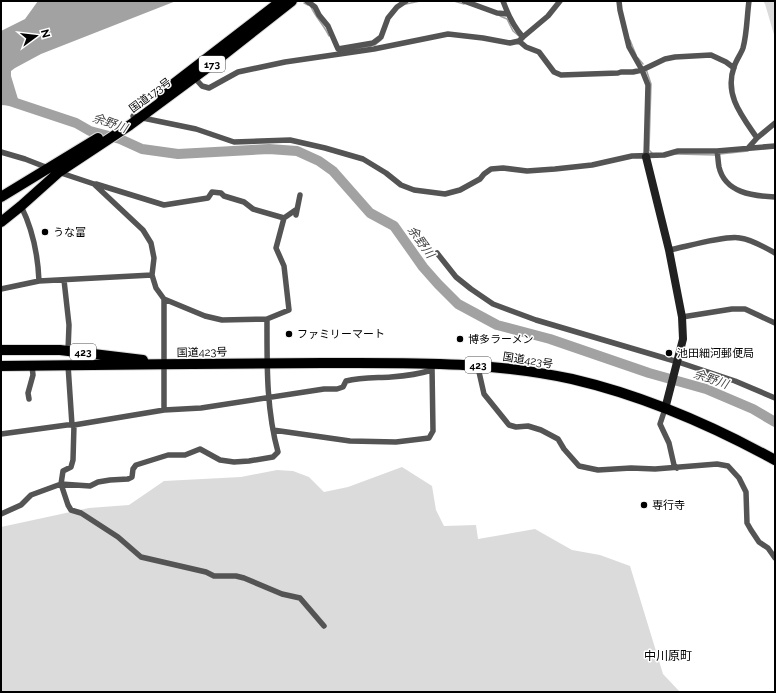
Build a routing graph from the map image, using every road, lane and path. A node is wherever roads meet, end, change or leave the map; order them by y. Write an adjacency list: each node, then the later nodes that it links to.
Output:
1 (281, 1): 15 (highway, 国道173号 / 173)
2 (292, 1): 15 (highway, 国道173号 / 173)
3 (307, 1): 12 (street)
4 (406, 1): 12 (street)
5 (464, 1): 10 (street)
6 (503, 1): 10 (street)
7 (560, 1): 11 (street)
8 (620, 1): 14 (street)
9 (749, 1): 13 (street)
10 (508, 14): 11 (street)
11 (521, 39): 12 (street); 14 (street)
12 (374, 46): 15 (street)
13 (734, 68): 14 (street); 18 (street)
14 (642, 70): 23 (street)
15 (191, 74): 16 (highway, 国道173号 / 173)
16 (132, 119): 23 (street); 24 (highway, 国道173号 / 173)
17 (775, 123): 18 (street)
18 (757, 138): 20 (street)
19 (775, 146): 20 (street)
20 (749, 147): 21 (street)
21 (717, 151): 23 (street); 28 (street)
22 (1, 152): 24 (street)
23 (646, 157): 34 (street)
24 (51, 172): 25 (street); 27 (highway, 国道173号 / 173); 29 (highway); 30 (highway, 国道173号 / 173); 31 (highway)
25 (94, 184): 32 (street); 37 (street)
26 (300, 195): 32 (street)
27 (1, 197)
28 (775, 197)
29 (1, 204)
30 (21, 206): 33 (highway, 国道173号 / 173); 39 (street)
31 (1, 214)
32 (284, 218): 43 (street)
33 (1, 222)
34 (669, 250): 36 (street); 42 (street)
35 (437, 253): 50 (street)
36 (775, 253)
37 (152, 276): 38 (street); 41 (street)
38 (64, 280): 39 (street); 45 (street)
39 (39, 282): 40 (street)
40 (1, 289)
41 (164, 299): 43 (street); 49 (street)
42 (682, 317): 44 (street); 50 (street)
43 (267, 318): 48 (street)
44 (775, 323)
45 (68, 351): 46 (highway, 国道423号 / 423); 47 (highway, 国道423号 / 423)
46 (2, 356): 47 (highway); 55 (highway)
47 (111, 356): 49 (highway, 国道423号 / 423)
48 (267, 363): 49 (highway, 国道423号 / 423); 56 (highway, 国道423号 / 423); 57 (street)
49 (165, 364): 55 (highway, 国道423号 / 423); 61 (street)
50 (678, 364): 58 (street); 60 (street)
51 (68, 365): 54 (highway, 国道423号 / 423); 55 (highway, 国道423号 / 423); 62 (street)
52 (479, 365): 56 (highway, 国道423号 / 423); 60 (highway, 国道423号 / 423); 66 (street)
53 (1, 366): 54 (highway, 国道423号 / 423)
54 (32, 366): 59 (street)
55 (129, 366)
56 (432, 366): 57 (street); 63 (street)
57 (269, 397): 61 (street); 63 (street)
58 (775, 398)
59 (29, 399)
60 (666, 405): 65 (highway, 国道423号 / 423); 66 (street)
61 (164, 410): 62 (street)
62 (73, 425): 64 (street); 67 (street)
63 (272, 430): 67 (street)
64 (1, 434)
65 (775, 460)
66 (677, 468): 69 (street)
67 (61, 484): 68 (street); 70 (street)
68 (1, 514)
69 (775, 558)
70 (324, 626)

